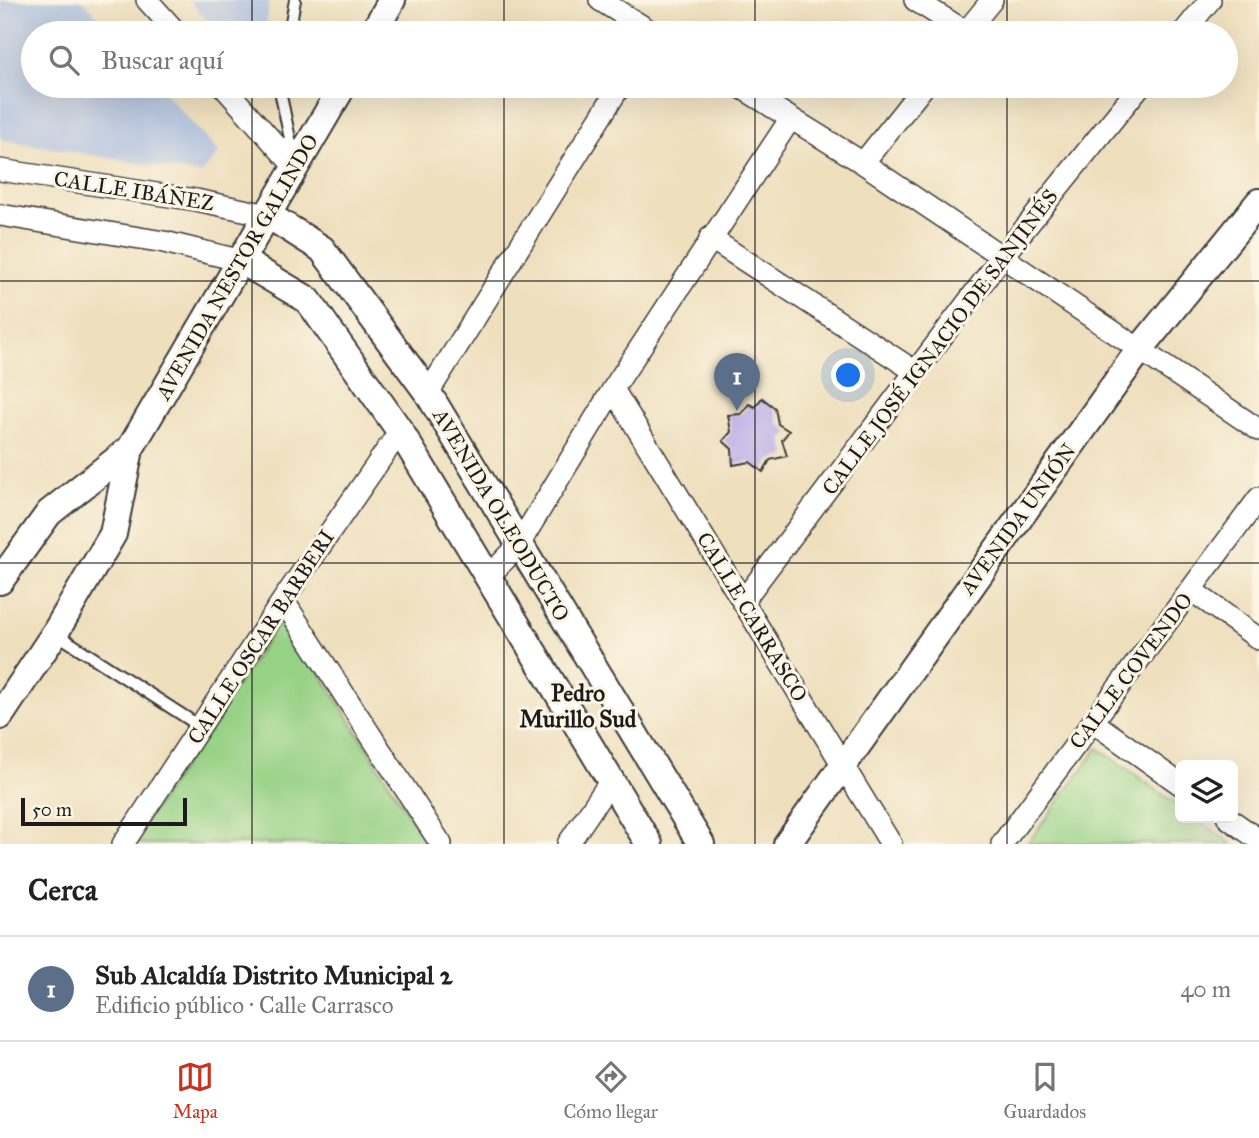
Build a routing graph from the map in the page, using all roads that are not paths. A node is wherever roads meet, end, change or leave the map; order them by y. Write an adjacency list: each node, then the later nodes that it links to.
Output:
1 (147, 0): 8 (street)
2 (295, 0): 9 (lane)
3 (392, 0): 10 (street)
4 (602, 0): 11 (street)
5 (915, 0): 12 (street)
6 (992, 0): 13 (street)
7 (1210, 0): 14 (street)
8 (166, 21)
9 (291, 21)
10 (380, 21)
11 (634, 21)
12 (947, 21)
13 (975, 21)
14 (1193, 21)
15 (234, 98): 24 (street)
16 (281, 98): 24 (lane)
17 (336, 98): 24 (street, AVENIDA NESTOR GALINDO)
18 (613, 98): 35 (street)
19 (758, 98): 22 (street)
20 (914, 98): 23 (street)
21 (1130, 98): 30 (street, CALLE JOSÉ IGNACIO DE SANJINÉS)
22 (791, 118): 23 (street); 29 (street)
23 (863, 163): 30 (street)
24 (296, 168): 28 (street, AVENIDA NESTOR GALINDO)
25 (0, 170): 28 (street, CALLE IBÁÑEZ)
26 (1259, 202): 32 (street, AVENIDA UNIÓN)
27 (0, 215): 31 (street)
28 (268, 215): 31 (street, AVENIDA NESTOR GALINDO); 35 (street, AVENIDA OLEODUCTO)
29 (710, 238): 33 (street); 34 (street)
30 (1001, 258): 32 (street); 33 (street, CALLE JOSÉ IGNACIO DE SANJINÉS)
31 (242, 261): 37 (street, AVENIDA OLEODUCTO); 38 (street, AVENIDA NESTOR GALINDO)
32 (1140, 349): 36 (street); 51 (street, AVENIDA UNIÓN)
33 (916, 372): 45 (street, CALLE JOSÉ IGNACIO DE SANJINÉS)
34 (613, 389): 40 (street); 45 (street, CALLE CARRASCO)
35 (428, 394): 40 (street, AVENIDA OLEODUCTO)
36 (1259, 430)
37 (400, 431): 41 (street, AVENIDA OLEODUCTO); 44 (street, CALLE OSCAR BARBERI)
38 (130, 449): 42 (street, AVENIDA NESTOR GALINDO); 46 (street, AVENIDA NESTOR GALINDO)
39 (1259, 498): 43 (street, CALLE COVENDO)
40 (519, 546): 41 (street); 60 (street, AVENIDA OLEODUCTO)
41 (487, 578): 53 (street, AVENIDA OLEODUCTO)
42 (0, 581)
43 (1191, 590): 47 (street); 49 (street, CALLE COVENDO)
44 (283, 600): 50 (street, CALLE OSCAR BARBERI); 57 (street)
45 (743, 601): 51 (street, CALLE CARRASCO)
46 (55, 634): 48 (street, AVENIDA NESTOR GALINDO); 50 (lane)
47 (1259, 639)
48 (0, 716)
49 (1093, 722): 52 (street); 63 (street, CALLE COVENDO)
50 (201, 727): 56 (street, CALLE OSCAR BARBERI)
51 (842, 764): 61 (street, AVENIDA UNIÓN); 62 (street, CALLE CARRASCO)
52 (1175, 780)
53 (610, 782): 58 (street); 59 (street, AVENIDA OLEODUCTO)
54 (1235, 823): 55 (street)
55 (1259, 840)
56 (123, 844)
57 (440, 844)
58 (568, 844)
59 (649, 844)
60 (701, 844)
61 (787, 844)
62 (891, 844)
63 (1002, 844)

